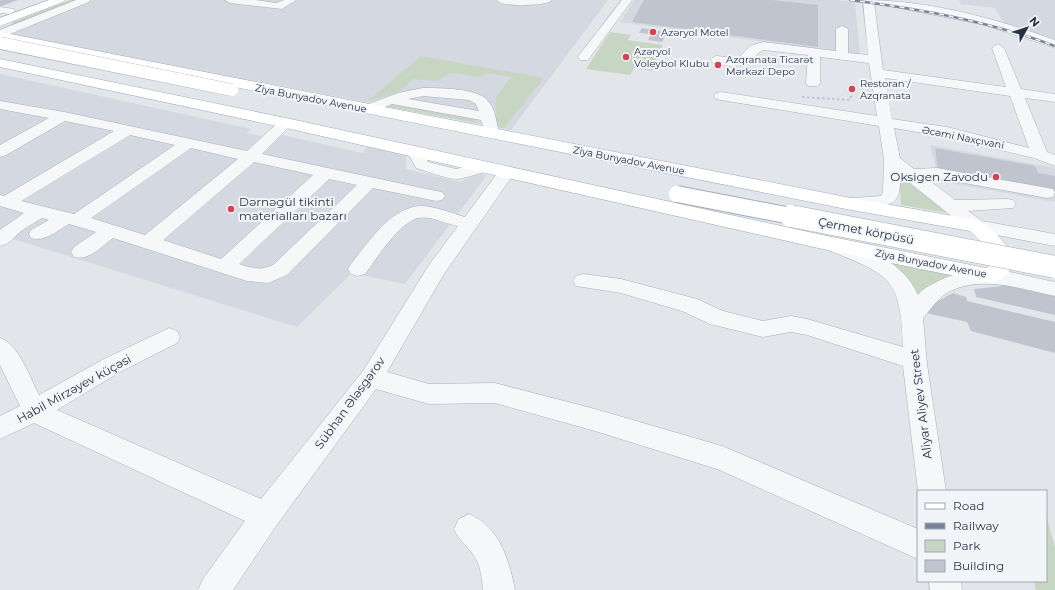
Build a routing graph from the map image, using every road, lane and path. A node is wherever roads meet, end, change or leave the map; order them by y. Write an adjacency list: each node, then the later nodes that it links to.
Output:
1 (37, 0): 11 (main road)
2 (59, 0): 12 (main road)
3 (85, 0): 14 (street)
4 (230, 0): 5 (street)
5 (292, 0)
6 (502, 0): 7 (street)
7 (546, 0)
8 (626, 0): 21 (street)
9 (868, 0): 24 (street)
10 (875, 0): 16 (street)
11 (3, 12)
12 (0, 23)
13 (842, 29): 20 (street)
14 (0, 35): 17 (main road, Ziya Bunyadov Avenue)
15 (0, 43): 32 (main road, Ziya Bunyadov Avenue, bridge)
16 (1055, 44)
17 (44, 45): 22 (main road); 33 (main road, Ziya Bunyadov Avenue)
18 (998, 48): 28 (street)
19 (814, 52): 20 (street); 23 (street); 26 (street)
20 (842, 55): 24 (street)
21 (584, 57)
22 (1, 59): 36 (main road, Ziya Bunyadov Avenue); 36 (main road, Ziya Bunyadov Avenue)
23 (716, 60)
24 (875, 60): 25 (street)
25 (878, 74): 28 (street); 38 (street)
26 (813, 82)
27 (853, 83): 34 (path)
28 (1015, 92): 30 (street); 43 (street)
29 (721, 96): 34 (street, Əcəmi Naxçıvani)
30 (1055, 98)
31 (0, 105): 35 (street)
32 (303, 105): 33 (main road); 48 (main road, Ziya Bunyadov Avenue)
33 (368, 109): 37 (main road, Ziya Bunyadov Avenue); 37 (street)
34 (799, 109): 38 (street, Əcəmi Naxçıvani)
35 (64, 116): 39 (street); 42 (street)
36 (282, 120): 41 (main road, Ziya Bunyadov Avenue); 44 (street); 48 (main road, Ziya Bunyadov Avenue)
37 (488, 120): 48 (main road); 56 (main road, Ziya Bunyadov Avenue)
38 (885, 123): 43 (street, Əcəmi Naxçıvani); 45 (street)
39 (127, 130): 40 (street); 55 (street)
40 (186, 144): 44 (street); 60 (street)
41 (408, 150): 47 (street)
42 (0, 152)
43 (1040, 154): 46 (street, Əcəmi Naxçıvani)
44 (242, 155): 49 (street); 67 (street)
45 (892, 160): 50 (street); 56 (street)
46 (1055, 161)
47 (496, 169): 48 (main road); 61 (street, Sübhan Ələsgərov); 68 (main road, Ziya Bunyadov Avenue)
48 (601, 173): 52 (main road, Ziya Bunyadov Avenue)
49 (324, 174): 51 (street); 71 (street)
50 (910, 174): 53 (street); 58 (street)
51 (369, 183): 54 (street); 71 (street)
52 (679, 188): 70 (main road, Çermet körpüsü); 72 (main road, Çermet körpüsü, bridge)
53 (1047, 193)
54 (436, 196)
55 (3, 201): 59 (street)
56 (846, 203): 62 (main road, Ziya Bunyadov Avenue)
57 (1007, 204): 58 (street)
58 (950, 206): 62 (street)
59 (39, 212): 60 (street); 65 (street)
60 (71, 219): 63 (street); 64 (street)
61 (468, 223): 73 (street); 81 (street, Sübhan Ələsgərov)
62 (976, 226): 66 (street); 74 (main road, Ziya Bunyadov Avenue)
63 (110, 231): 67 (street); 69 (street)
64 (38, 234)
65 (0, 240)
66 (1055, 240)
67 (149, 242): 71 (street)
68 (827, 243): 74 (main road, Ziya Bunyadov Avenue); 77 (street, Aliyar Aliyev Street)
69 (81, 252)
70 (1055, 252)
71 (225, 266)
72 (1055, 267)
73 (358, 268)
74 (990, 276): 76 (street); 77 (street)
75 (582, 281): 80 (street)
76 (1055, 289)
77 (912, 316): 80 (street, Aliyar Aliyev Street)
78 (170, 337): 82 (street, Habil Mirzəyev küçəsi)
79 (0, 347): 82 (street)
80 (915, 360): 84 (street, Aliyar Aliyev Street)
81 (371, 378): 85 (street, Sübhan Ələsgərov); 87 (street)
82 (35, 412): 83 (street, Habil Mirzəyev küçəsi); 85 (street)
83 (0, 428)
84 (932, 490)
85 (266, 516): 88 (street, Sübhan Ələsgərov)
86 (469, 529): 89 (street)
87 (917, 544)
88 (214, 590)
89 (499, 590)

